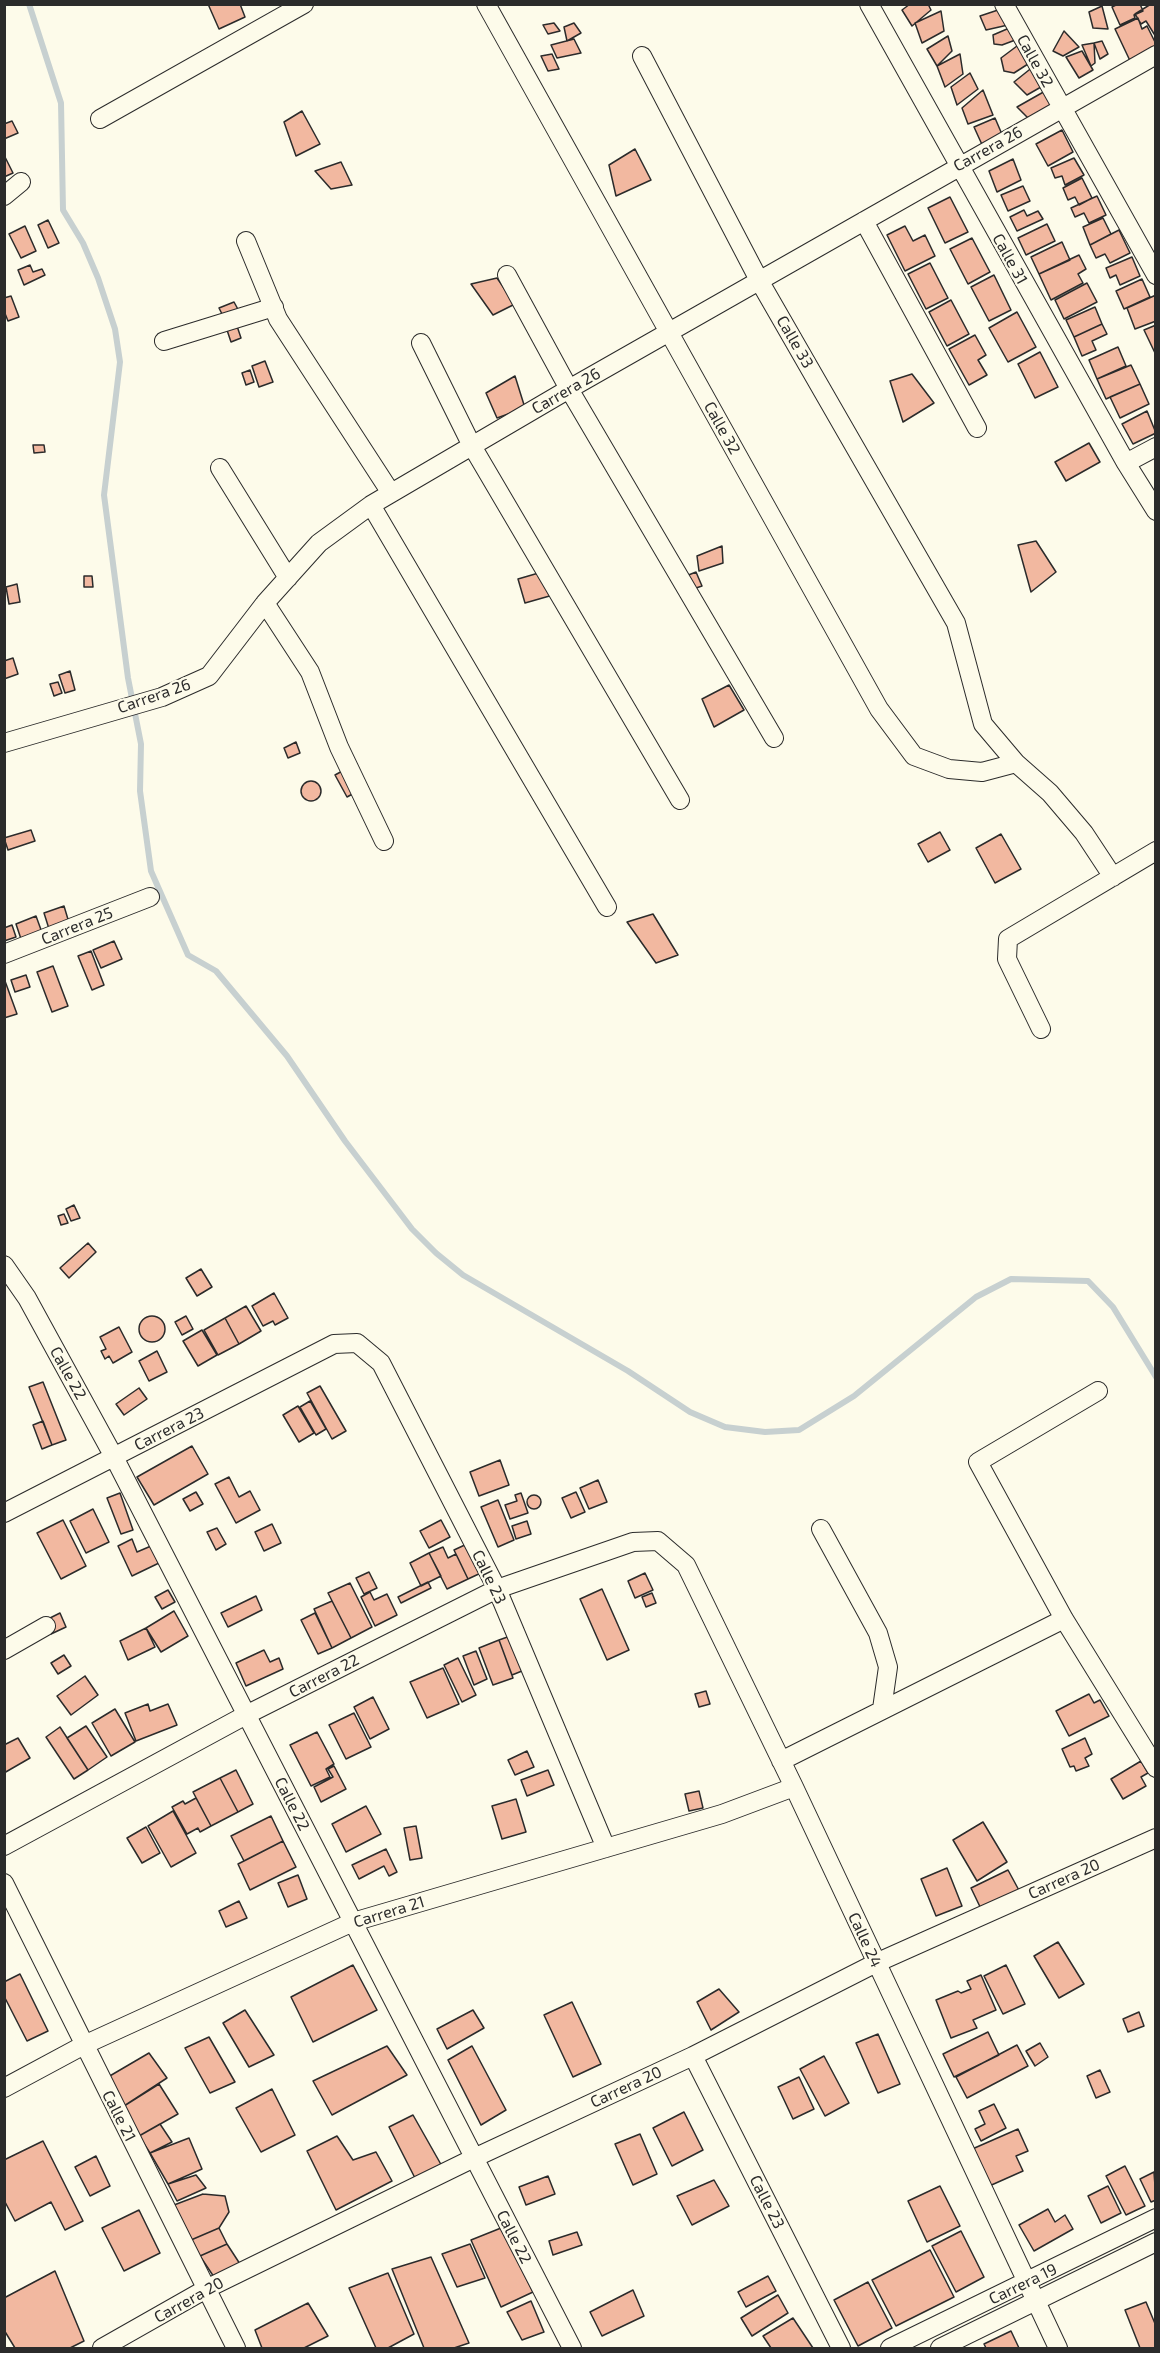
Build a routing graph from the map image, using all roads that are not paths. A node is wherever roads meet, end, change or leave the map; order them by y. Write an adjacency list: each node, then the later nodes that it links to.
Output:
1 (304, 4): 8 (street)
2 (486, 4): 18 (street, Calle 32)
3 (869, 4): 9 (street, Calle 31)
4 (1004, 4): 7 (street, Calle 32)
5 (1155, 55): 7 (street, Carrera 26)
6 (642, 56): 16 (street, Calle 33)
7 (1061, 108): 9 (street, Carrera 26); 15 (street, Calle 32)
8 (100, 119)
9 (958, 166): 12 (street, Carrera 26); 25 (street, Calle 31)
10 (21, 182): 11 (street)
11 (4, 196)
12 (864, 221): 16 (street, Carrera 26); 22 (street)
13 (246, 241): 17 (street)
14 (507, 275): 21 (street)
15 (1155, 275)
16 (760, 282): 18 (street, Carrera 26); 34 (street, Calle 33)
17 (274, 307): 19 (street); 27 (street)
18 (668, 333): 21 (street, Carrera 26); 34 (street, Calle 32)
19 (164, 340)
20 (421, 343): 23 (street)
21 (569, 389): 23 (street, Carrera 26); 32 (street)
22 (978, 428)
23 (472, 446): 27 (street, Carrera 26); 35 (street)
24 (1155, 447): 25 (street)
25 (1126, 463): 29 (street, Calle 31)
26 (220, 468): 30 (street)
27 (392, 493): 28 (street, Carrera 26)
28 (371, 505): 30 (street, Carrera 26); 40 (street)
29 (1155, 511)
30 (288, 578): 31 (street, Carrera 26)
31 (265, 603): 33 (street, Carrera 26); 36 (street)
32 (774, 738)
33 (4, 743)
34 (1016, 763): 38 (street, Calle 33)
35 (680, 800)
36 (384, 841)
37 (1155, 851): 38 (street)
38 (1113, 877): 42 (street)
39 (150, 897): 41 (street, Carrera 25)
40 (607, 907)
41 (4, 954)
42 (1041, 1029)
43 (4, 1264): 46 (street, Calle 22)
44 (334, 1344): 46 (street, Carrera 23); 50 (street, Calle 23)
45 (1098, 1391): 51 (street)
46 (114, 1457): 47 (street, Carrera 23); 55 (street, Calle 22)
47 (4, 1513)
48 (821, 1529): 54 (street)
49 (658, 1541): 50 (street, Carrera 22); 56 (street, Calle 24)
50 (497, 1589): 55 (street, Carrera 22); 61 (street, Calle 23)
51 (1064, 1619): 54 (street); 57 (street)
52 (46, 1626): 53 (street)
53 (4, 1650)
54 (882, 1709): 56 (street)
55 (246, 1715): 60 (street, Carrera 22); 63 (street, Calle 22)
56 (781, 1761): 58 (street, Calle 24)
57 (1155, 1768)
58 (794, 1787): 61 (street, Carrera 21); 64 (street, Calle 24)
59 (1155, 1838): 64 (street, Carrera 20)
60 (4, 1846)
61 (606, 1848): 63 (street, Carrera 21)
62 (4, 1883): 65 (street, Calle 21)
63 (353, 1922): 65 (street, Carrera 21); 68 (street, Calle 22)
64 (876, 1963): 66 (street, Carrera 20); 71 (street, Calle 24)
65 (84, 2045): 67 (street, Carrera 21); 72 (street, Calle 21)
66 (693, 2056): 68 (street, Carrera 20); 77 (street, Calle 23)
67 (4, 2088)
68 (474, 2158): 72 (street, Carrera 20); 76 (street, Calle 22)
69 (1155, 2218): 71 (street, Carrera 19)
70 (1155, 2242): 73 (street, Carrera 19)
71 (1027, 2282): 73 (street, Calle 24); 78 (street, Carrera 19)
72 (206, 2289): 74 (street, Carrera 20); 75 (street, Calle 21)
73 (1036, 2300): 79 (street, Carrera 19); 80 (street, Calle 24)
74 (102, 2349)
75 (236, 2349)
76 (572, 2349)
77 (841, 2349)
78 (890, 2349)
79 (940, 2349)
80 (1058, 2349)

